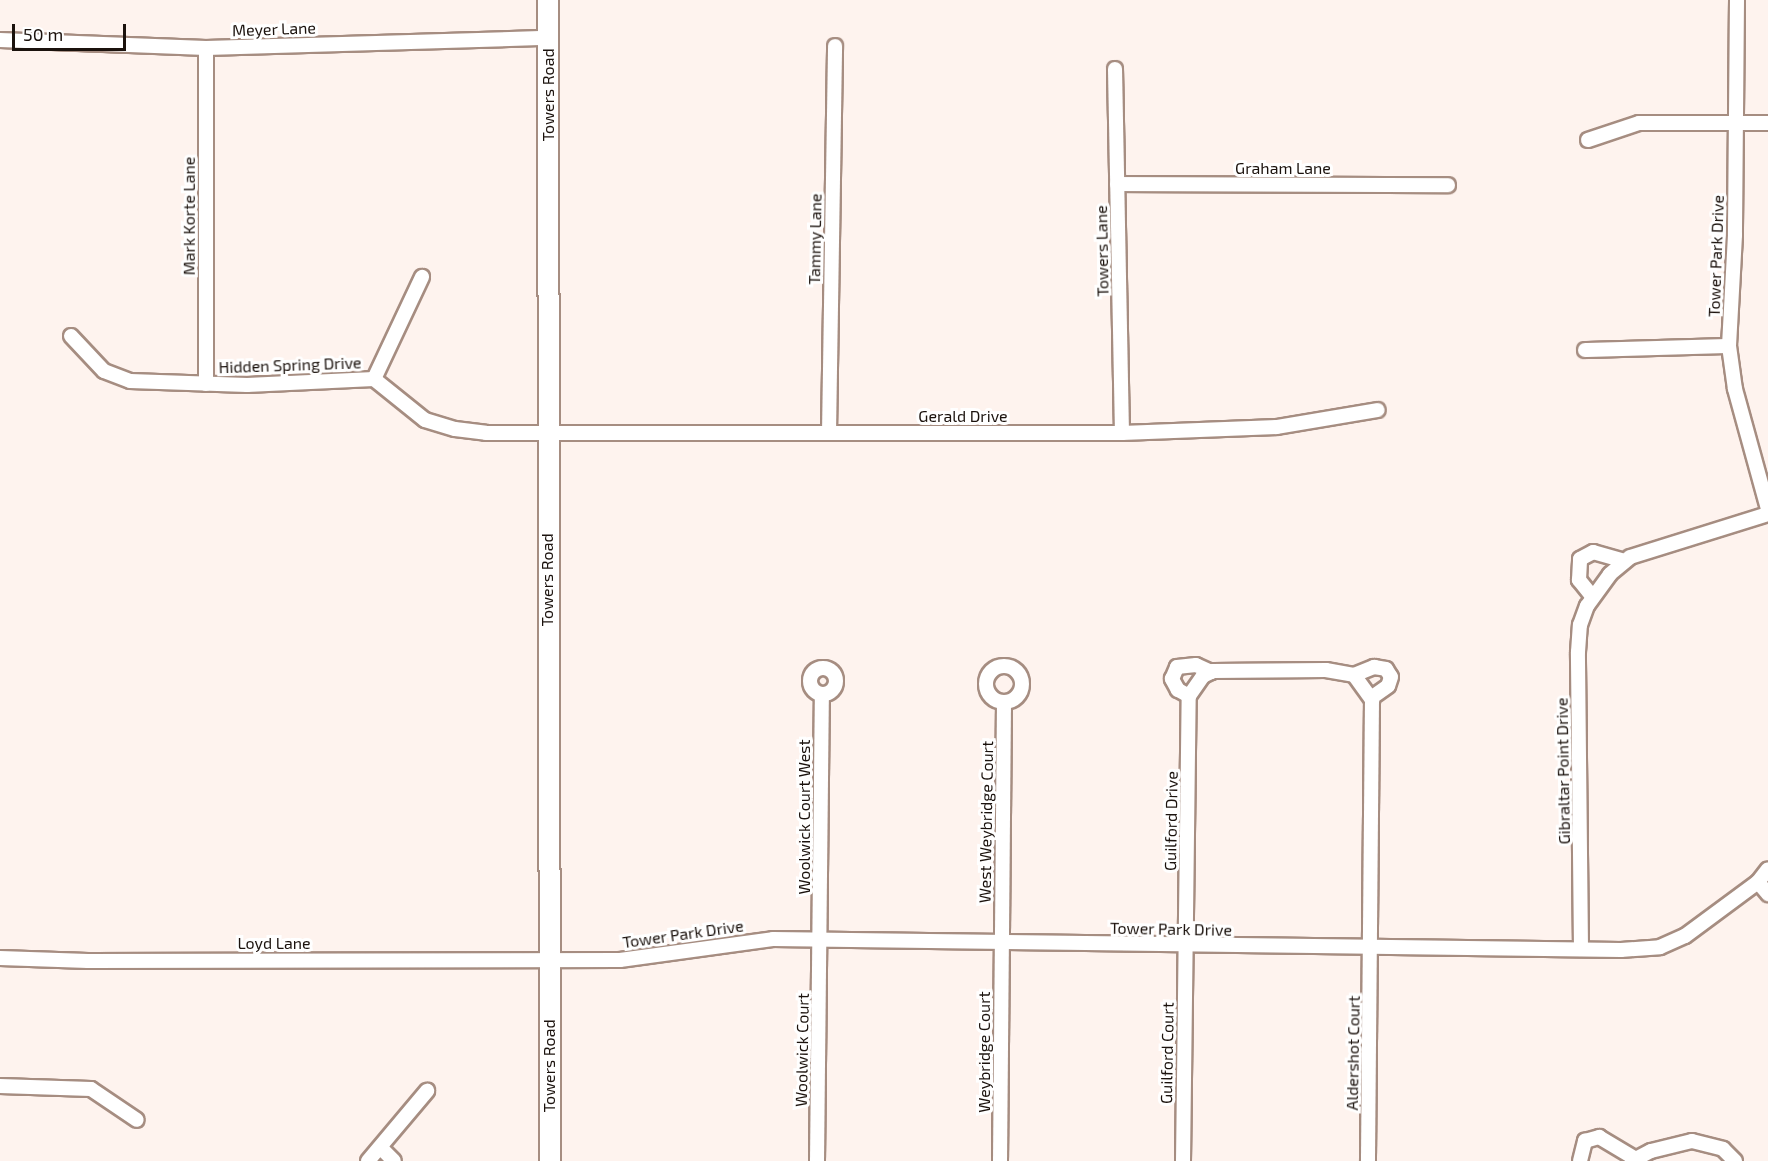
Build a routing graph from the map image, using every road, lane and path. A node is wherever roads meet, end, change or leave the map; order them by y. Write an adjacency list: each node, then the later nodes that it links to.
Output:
1 (548, 0): 3 (main road, Towers Road)
2 (1737, 0): 8 (street, Tower Park Drive)
3 (548, 38): 6 (street, Meyer Lane); 20 (main road, Towers Road)
4 (0, 40): 6 (street, Meyer Lane)
5 (835, 46): 21 (street, Tammy Lane)
6 (206, 48): 18 (street, Mark Korte Lane)
7 (1115, 69): 11 (street, Towers Lane)
8 (1736, 123): 9 (street); 10 (street); 15 (street, Tower Park Drive)
9 (1768, 123)
10 (1588, 140)
11 (1117, 184): 12 (street, Graham Lane); 22 (street, Towers Lane)
12 (1448, 185)
13 (422, 277): 17 (street)
14 (71, 336): 18 (street, Hidden Spring Drive)
15 (1729, 346): 16 (street); 23 (street, Tower Park Drive)
16 (1585, 350)
17 (374, 379): 18 (street, Hidden Spring Drive); 20 (street, Hidden Spring Drive)
18 (206, 384)
19 (1378, 410): 22 (street, Gerald Drive)
20 (546, 433): 21 (street, Gerald Drive); 42 (main road, Towers Road)
21 (829, 433): 22 (street, Gerald Drive)
22 (1122, 433)
23 (1768, 509)
24 (1768, 514): 25 (street, Gibraltar Point Drive)
25 (1625, 561): 26 (street, Gibraltar Point Drive); 26 (street)
26 (1592, 596): 40 (street, Gibraltar Point Drive)
27 (1212, 672): 28 (street); 30 (street); 30 (street)
28 (1354, 675): 31 (street); 31 (street)
29 (822, 694): 36 (street, Woolwick Court West)
30 (1189, 696): 38 (street, Guilford Drive)
31 (1372, 697): 39 (street)
32 (1004, 702): 37 (street, West Weybridge Court)
33 (1768, 869): 34 (street, Tower Park Drive)
34 (1758, 882): 35 (street); 40 (street, Tower Park Drive)
35 (1768, 894)
36 (820, 940): 37 (street, Tower Park Drive); 42 (street, Tower Park Drive); 51 (street, Woolwick Court)
37 (1001, 942): 38 (street, Tower Park Drive); 52 (street, Weybridge Court)
38 (1185, 946): 39 (street, Tower Park Drive); 53 (street, Guilford Court)
39 (1370, 946): 40 (street, Tower Park Drive); 54 (street, Aldershot Court)
40 (1581, 948)
41 (0, 958): 42 (street, Loyd Lane)
42 (549, 961): 50 (main road, Towers Road)
43 (0, 1086): 45 (street)
44 (427, 1091): 46 (street)
45 (137, 1120)
46 (381, 1148): 48 (street); 49 (street)
47 (1633, 1160): 55 (street); 56 (street)
48 (368, 1161)
49 (394, 1161)
50 (550, 1161)
51 (817, 1161)
52 (1000, 1161)
53 (1183, 1161)
54 (1368, 1161)
55 (1580, 1161)
56 (1736, 1161)

